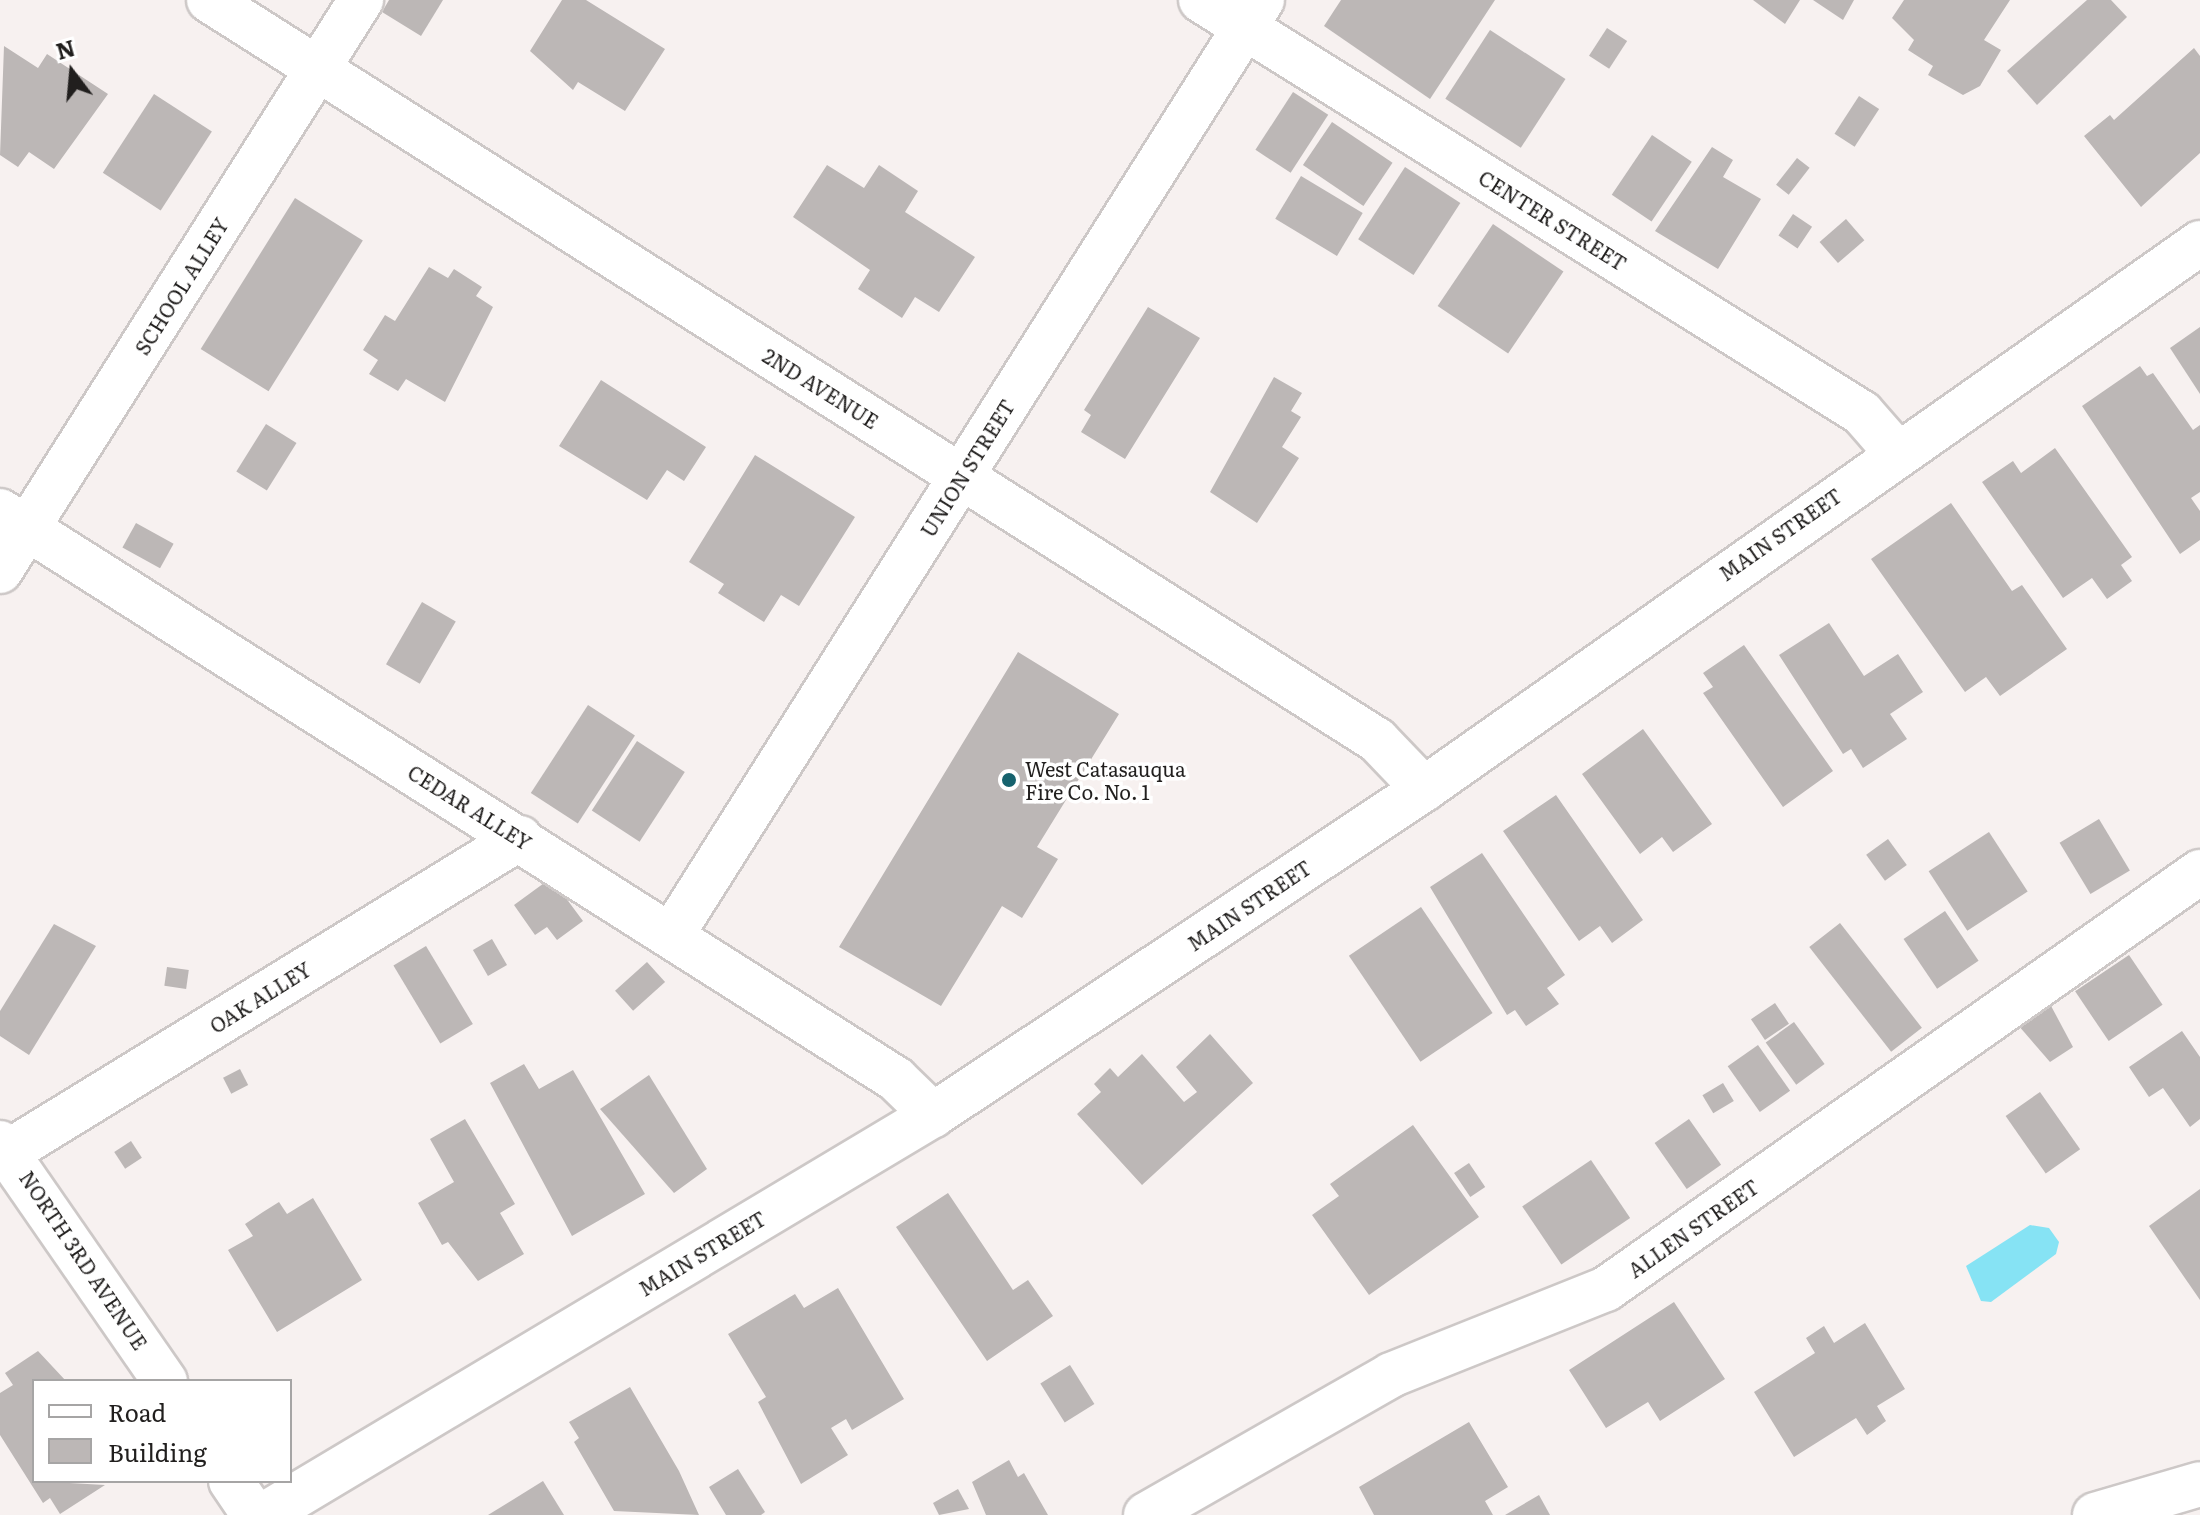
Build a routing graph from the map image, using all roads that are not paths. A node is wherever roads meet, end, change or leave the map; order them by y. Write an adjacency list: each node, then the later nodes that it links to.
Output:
1 (209, 0): 5 (street, 2ND AVENUE)
2 (361, 0): 5 (street, SCHOOL ALLEY)
3 (1201, 0): 4 (street, CENTER STREET)
4 (1254, 14): 7 (street, CENTER STREET); 8 (street, UNION STREET)
5 (318, 69): 8 (street, 2ND AVENUE); 9 (street, SCHOOL ALLEY)
6 (2200, 243): 7 (street, MAIN STREET)
7 (1896, 452): 11 (street, MAIN STREET)
8 (961, 477): 11 (street, 2ND AVENUE); 14 (street, UNION STREET)
9 (14, 519): 10 (street, SCHOOL ALLEY); 12 (street, CEDAR ALLEY)
10 (0, 571)
11 (1424, 789): 15 (street, MAIN STREET)
12 (520, 838): 14 (street, CEDAR ALLEY); 16 (street, OAK ALLEY)
13 (2200, 872): 22 (street, ALLEN STREET)
14 (671, 936): 15 (street, CEDAR ALLEY)
15 (933, 1115): 21 (street, MAIN STREET)
16 (4, 1150): 17 (street, NORTH 3RD AVENUE)
17 (164, 1379)
18 (232, 1483): 20 (street)
19 (2200, 1484): 23 (street)
20 (254, 1515)
21 (264, 1515)
22 (1146, 1515)
23 (2095, 1515)

